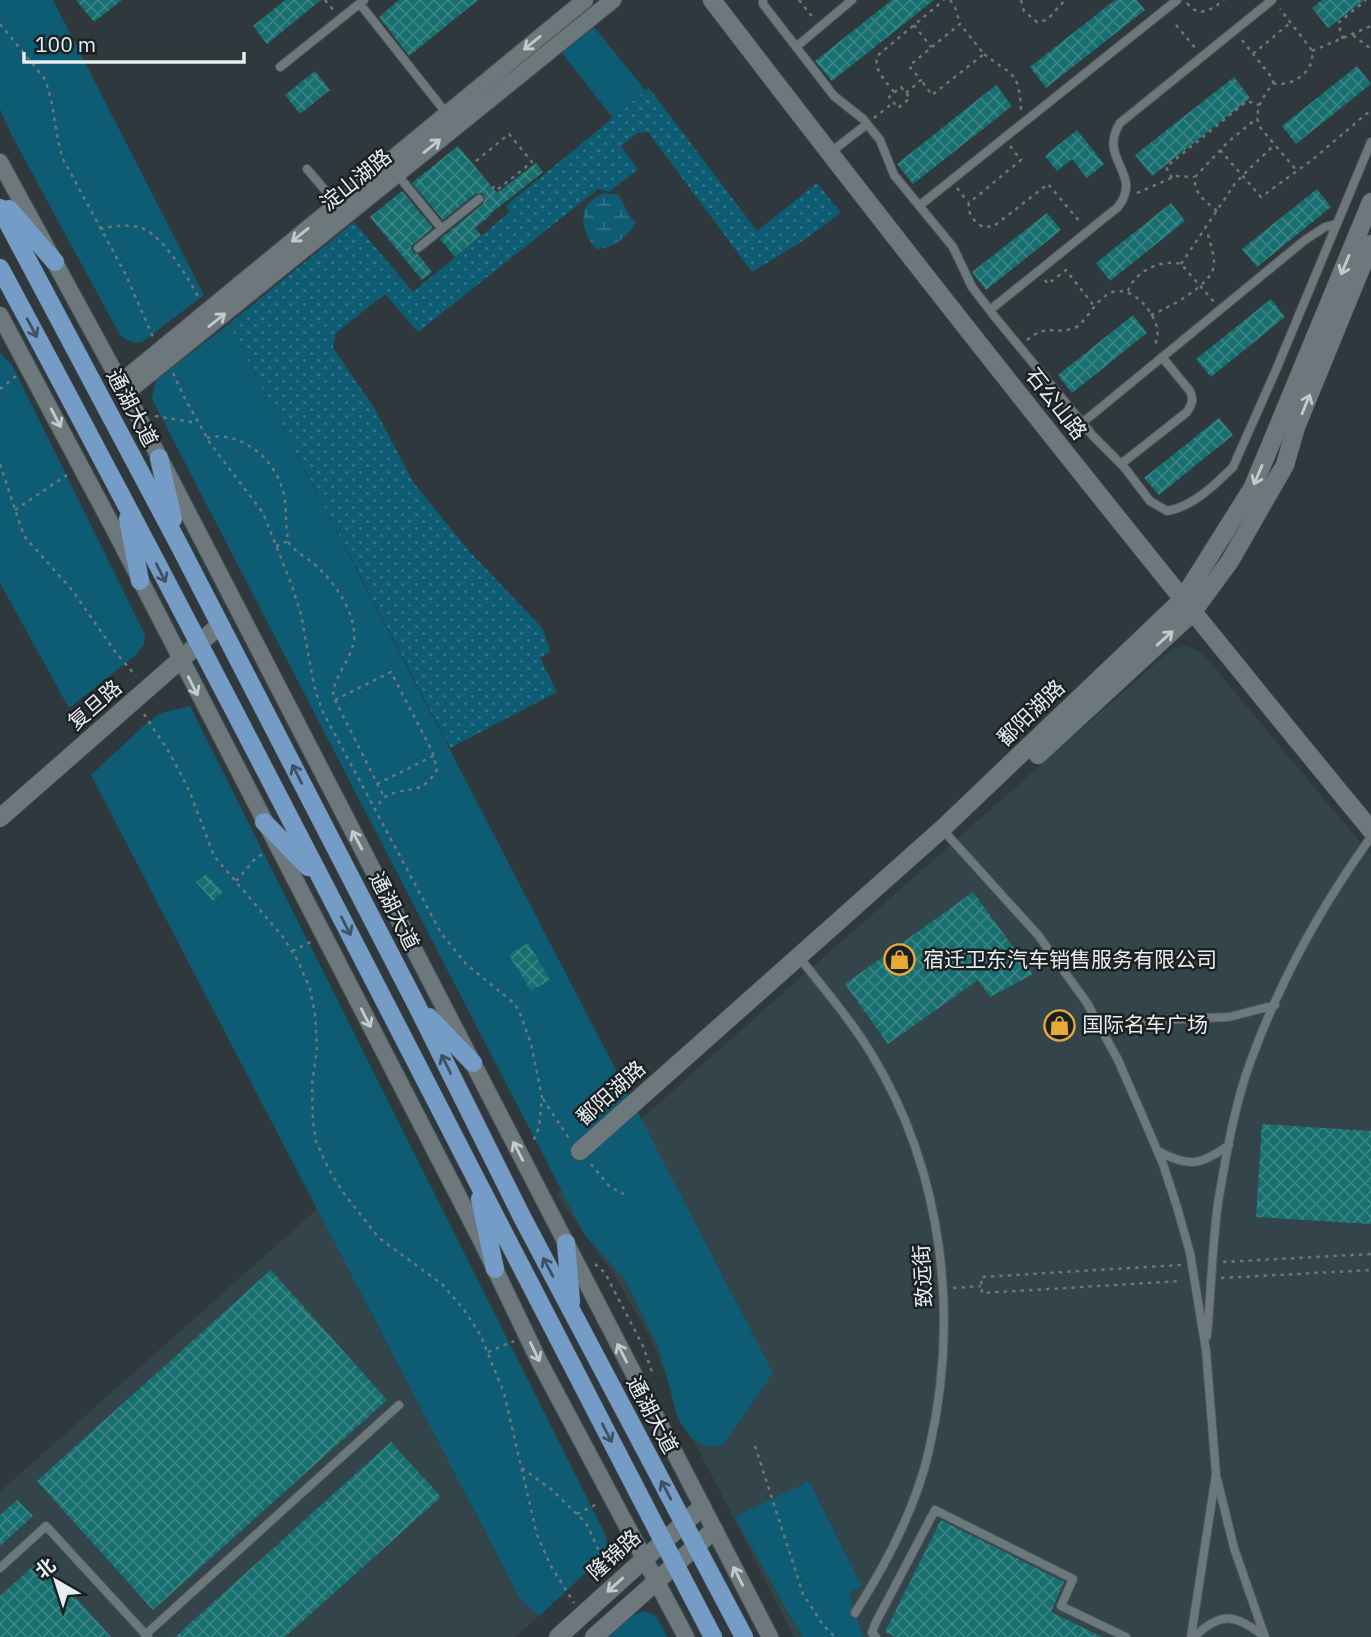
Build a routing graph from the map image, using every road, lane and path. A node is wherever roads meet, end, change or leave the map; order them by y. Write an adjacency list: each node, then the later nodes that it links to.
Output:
1 (585, 0): 42 (street, 淀山湖路, one-way to 42)
2 (613, 0): 54 (street, 淀山湖路, one-way to 2)
3 (712, 0): 50 (street, 石公山路)
4 (763, 0): 27 (lane)
5 (799, 0): 22 (path)
6 (852, 0): 22 (lane)
7 (944, 0): 20 (path)
8 (950, 0): 19 (path)
9 (1021, 0): 10 (path)
10 (1065, 0)
11 (1185, 0): 12 (path)
12 (1224, 0)
13 (1272, 0): 17 (path); 24 (lane)
14 (1366, 0): 26 (path)
15 (1174, 1): 45 (lane)
16 (362, 2): 34 (lane); 42 (lane)
17 (1290, 23): 30 (path); 32 (path)
18 (0, 24): 71 (path)
19 (960, 24): 28 (path); 31 (path)
20 (914, 25): 28 (path); 37 (path)
21 (1176, 25): 33 (path)
22 (820, 26): 27 (lane)
23 (1371, 26): 25 (path)
24 (1234, 30): 32 (path); 33 (lane)
25 (1353, 34): 26 (path); 29 (path)
26 (1343, 39): 30 (path)
27 (796, 47): 44 (lane)
28 (932, 48): 35 (path)
29 (1371, 49)
30 (1312, 51): 36 (path)
31 (984, 54): 35 (path); 45 (path)
32 (1253, 54): 36 (path)
33 (1202, 57): 61 (lane)
34 (280, 67)
35 (921, 80): 38 (path)
36 (1273, 83): 40 (path)
37 (894, 92): 38 (path); 39 (path)
38 (906, 93): 39 (path)
39 (894, 102): 44 (path)
40 (1259, 105): 43 (path); 58 (path)
41 (1371, 110): 55 (path)
42 (447, 114): 54 (street, 淀山湖路)
43 (1257, 118): 48 (path); 49 (path)
44 (867, 124): 50 (lane); 66 (lane)
45 (1020, 125): 46 (lane)
46 (1003, 138): 59 (lane); 64 (path)
47 (1371, 142): 69 (lane)
48 (1275, 145): 55 (path); 56 (path)
49 (1220, 150): 56 (path); 57 (path)
50 (829, 154): 108 (street, 石公山路)
51 (476, 161): 62 (path)
52 (0, 162): 76 (street)
53 (307, 169): 65 (lane)
54 (392, 169): 65 (street, 淀山湖路); 72 (lane); 89 (street, 淀山湖路, one-way to 54)
55 (1297, 171): 56 (path)
56 (1241, 176): 68 (path)
57 (1195, 177): 58 (path); 68 (path)
58 (1172, 178): 61 (path)
59 (950, 180): 64 (path); 66 (lane)
60 (0, 198): 76 (main road)
61 (1125, 199): 73 (lane)
62 (479, 200): 72 (lane)
63 (1371, 202): 108 (street, 鄱阳湖路, one-way to 108)
64 (969, 203): 73 (path)
65 (337, 204): 85 (street, 淀山湖路, one-way to 85)
66 (919, 205): 83 (lane)
67 (0, 208): 105 (main road, 通湖大道)
68 (1217, 211): 70 (path)
69 (1337, 224): 84 (lane); 100 (lane)
70 (1206, 228): 77 (path); 80 (path)
71 (100, 229): 85 (path); 89 (path)
72 (442, 229): 75 (lane)
73 (1088, 232): 79 (lane)
74 (1371, 244): 108 (street, 鄱阳湖路, one-way to 74)
75 (418, 248)
76 (55, 262): 92 (street)
77 (1181, 264): 80 (path); 81 (path)
78 (0, 268): 102 (main road, one-way to 102)
79 (1038, 272): 82 (path); 83 (lane)
80 (1200, 286): 84 (path); 87 (path)
81 (1128, 291): 82 (path); 87 (path)
82 (1094, 306): 88 (path)
83 (990, 310): 88 (lane)
84 (1220, 310): 90 (lane)
85 (206, 311): 89 (street, 淀山湖路)
86 (0, 315): 107 (street, one-way to 107)
87 (1151, 315): 90 (path)
88 (1019, 347): 96 (lane)
89 (164, 355): 92 (street, 淀山湖路); 95 (path)
90 (1162, 357): 96 (lane); 100 (lane)
91 (21, 372): 93 (path)
92 (123, 388): 98 (street)
93 (0, 389)
94 (153, 416): 95 (path)
95 (198, 423): 97 (path)
96 (1082, 423): 100 (lane)
97 (207, 438): 104 (path); 106 (path)
98 (159, 458): 105 (main road); 132 (street, one-way to 98)
99 (0, 464): 103 (path)
100 (1121, 464)
101 (74, 471): 103 (path)
102 (127, 505): 107 (main road); 110 (main road, one-way to 110)
103 (15, 510): 112 (path)
104 (289, 541): 106 (path); 113 (path)
105 (178, 543): 109 (main road, 通湖大道)
106 (276, 546): 117 (path)
107 (140, 581): 111 (street)
108 (1187, 607): 120 (street, 石公山路); 121 (street, 鄱阳湖路)
109 (220, 625): 110 (street, 复旦路); 129 (main road, 通湖大道, one-way to 109)
110 (198, 644): 111 (street, 复旦路); 125 (main road)
111 (180, 660): 112 (street, 复旦路); 119 (street, one-way to 119)
112 (141, 695): 118 (street, 复旦路); 124 (path)
113 (335, 700): 114 (path); 115 (path)
114 (433, 756): 115 (path); 116 (path)
115 (377, 784): 116 (path)
116 (384, 797): 117 (path)
117 (375, 809): 135 (path)
118 (0, 818)
119 (264, 822): 125 (main road); 142 (street, one-way to 142)
120 (1371, 830)
121 (946, 833): 128 (street, 鄱阳湖路); 131 (lane)
122 (1371, 837): 130 (lane)
123 (270, 849): 124 (path)
124 (236, 881): 127 (path)
125 (323, 882): 137 (main road, one-way to 137)
126 (317, 939): 127 (path)
127 (292, 951): 151 (path)
128 (802, 960): 136 (street, 鄱阳湖路); 147 (lane, 致远街)
129 (416, 1004): 132 (main road); 148 (main road, 通湖大道, one-way to 129)
130 (1275, 1005): 131 (lane); 133 (lane)
131 (1096, 1020): 134 (lane)
132 (472, 1063): 138 (street, one-way to 132)
133 (1229, 1145): 134 (lane); 140 (lane)
134 (1158, 1152): 141 (lane)
135 (526, 1153)
136 (583, 1155)
137 (475, 1175): 142 (main road); 154 (main road)
138 (566, 1244): 148 (main road); 159 (street, one-way to 138)
139 (1371, 1254): 140 (path)
140 (1213, 1263): 144 (lane)
141 (1192, 1264): 145 (lane); 146 (path)
142 (495, 1269): 165 (street, one-way to 165)
143 (1371, 1270): 144 (path)
144 (1212, 1279): 150 (lane)
145 (1195, 1280): 146 (path); 150 (lane)
146 (982, 1286): 147 (path)
147 (943, 1289): 170 (lane, 致远街)
148 (572, 1312): 152 (main road, 通湖大道)
149 (518, 1339): 151 (path)
150 (1206, 1350): 157 (lane)
151 (488, 1352): 156 (path)
152 (617, 1396): 154 (lane); 161 (main road, 通湖大道, one-way to 152)
153 (398, 1405): 172 (lane)
154 (594, 1408): 163 (main road, one-way to 163)
155 (755, 1446): 179 (path)
156 (522, 1468): 160 (path); 171 (path)
157 (1216, 1474): 182 (lane); 183 (lane)
158 (603, 1501): 160 (path)
159 (702, 1507): 161 (street, 隆锦路); 162 (street)
160 (577, 1514): 169 (path)
161 (684, 1523): 163 (street, 隆锦路); 164 (main road, 通湖大道)
162 (714, 1530): 164 (street); 178 (street, one-way to 162)
163 (663, 1541): 165 (street, 隆锦路); 166 (main road)
164 (696, 1545): 166 (street); 177 (main road, 通湖大道)
165 (645, 1558): 168 (street); 169 (street, 隆锦路, one-way to 169)
166 (675, 1564): 168 (street); 176 (main road)
167 (0, 1568): 172 (lane)
168 (657, 1581): 174 (street); 175 (street)
169 (615, 1585): 171 (street, 隆锦路)
170 (855, 1613)
171 (582, 1615): 173 (street, 隆锦路)
172 (147, 1636)
173 (558, 1637)
174 (594, 1637)
175 (686, 1637)
176 (713, 1637)
177 (743, 1637)
178 (770, 1637)
179 (835, 1637)
180 (876, 1637): 181 (lane)
181 (1125, 1637)
182 (1193, 1637): 183 (lane)
183 (1265, 1637)

